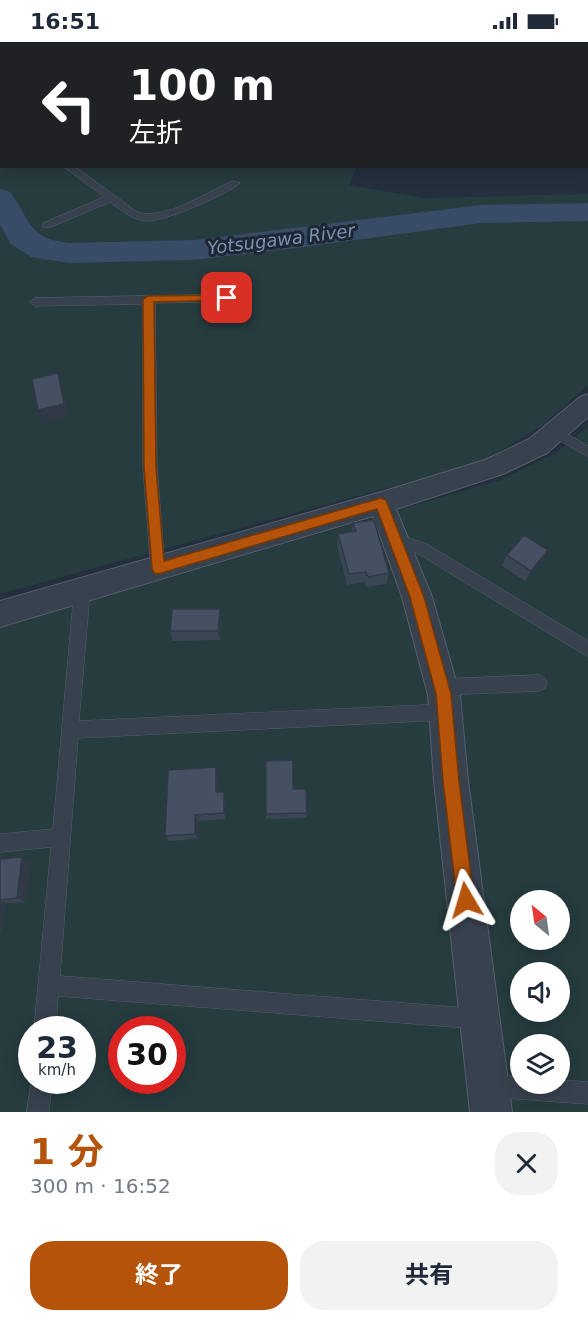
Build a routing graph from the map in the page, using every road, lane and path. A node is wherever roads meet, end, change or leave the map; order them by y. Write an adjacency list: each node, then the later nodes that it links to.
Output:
1 (71, 168): 3 (lane)
2 (236, 183): 3 (lane)
3 (110, 198): 4 (lane)
4 (47, 225)
5 (247, 297): 6 (lane)
6 (148, 299): 7 (lane); 13 (lane)
7 (35, 302)
8 (588, 403): 9 (street)
9 (555, 432): 10 (lane); 11 (street)
10 (588, 452)
11 (381, 503): 12 (street); 13 (street)
12 (396, 540): 16 (lane); 18 (street)
13 (158, 568): 14 (street)
14 (82, 591): 15 (street); 19 (lane)
15 (0, 614)
16 (588, 650)
17 (539, 683): 18 (lane)
18 (444, 699): 19 (lane); 24 (street)
19 (71, 730): 20 (lane)
20 (60, 837): 21 (lane); 22 (lane)
21 (0, 843)
22 (49, 985): 23 (lane); 24 (lane)
23 (46, 1016)
24 (480, 1019): 27 (street)
25 (588, 1093): 27 (lane)
26 (40, 1094): 28 (lane)
27 (490, 1099)
28 (38, 1112)

